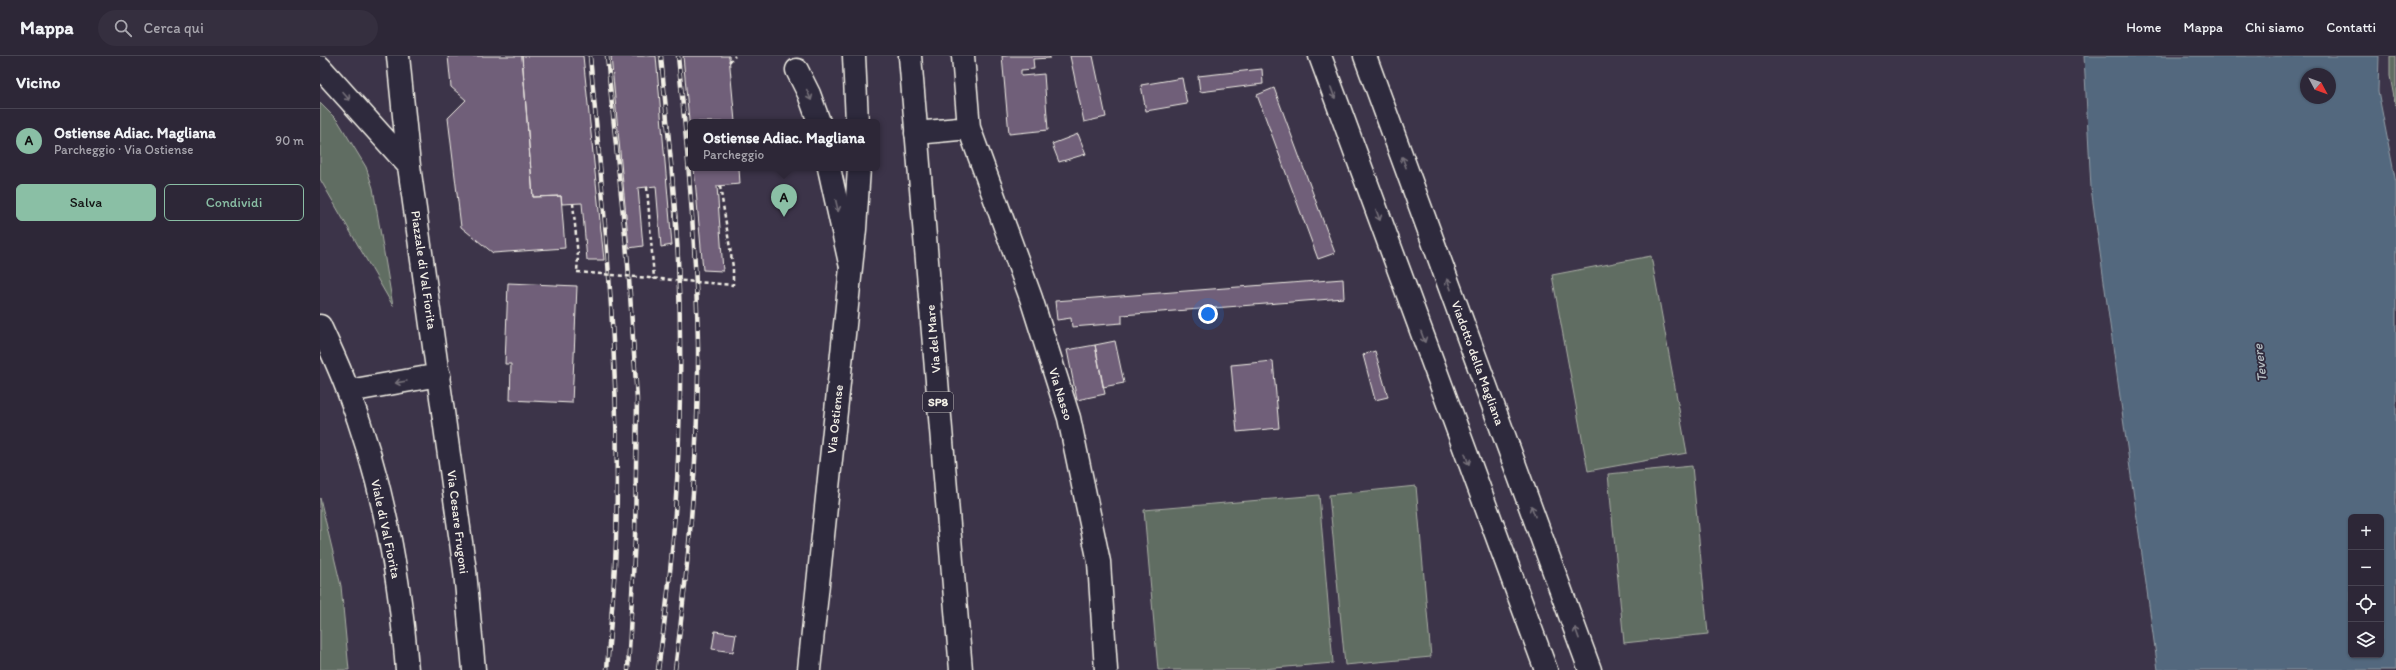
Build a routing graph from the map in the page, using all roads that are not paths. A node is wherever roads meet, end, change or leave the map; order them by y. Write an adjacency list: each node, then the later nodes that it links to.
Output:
1 (398, 56): 13 (main road, Piazzale di Val Fiorita)
2 (854, 56): 10 (main road)
3 (910, 56): 12 (main road, Via del Mare / SP8)
4 (963, 56): 11 (main road, Via Nasso)
5 (1320, 56): 25 (main road, one-way to 25)
6 (1365, 56): 26 (main road, Viadotto della Magliana, one-way to 6)
7 (320, 67): 13 (main road, one-way to 13)
8 (797, 70): 9 (main road, one-way to 9)
9 (818, 119)
10 (857, 119)
11 (969, 128): 12 (main road); 24 (main road, Via Nasso)
12 (916, 134): 23 (main road, Via del Mare / SP8)
13 (409, 166): 18 (main road, Piazzale di Val Fiorita)
14 (830, 171): 16 (main road, one-way to 16)
15 (858, 171): 16 (main road, Via Ostiense)
16 (851, 269): 22 (main road, Via Ostiense)
17 (320, 326): 19 (main road, Viale di Val Fiorita)
18 (439, 375): 19 (main road, one-way to 19); 21 (main road, Via Cesare Frugoni)
19 (348, 391): 20 (main road, Viale di Val Fiorita)
20 (407, 670)
21 (474, 670)
22 (809, 670)
23 (961, 670)
24 (1106, 670)
25 (1546, 670)
26 (1590, 670)

